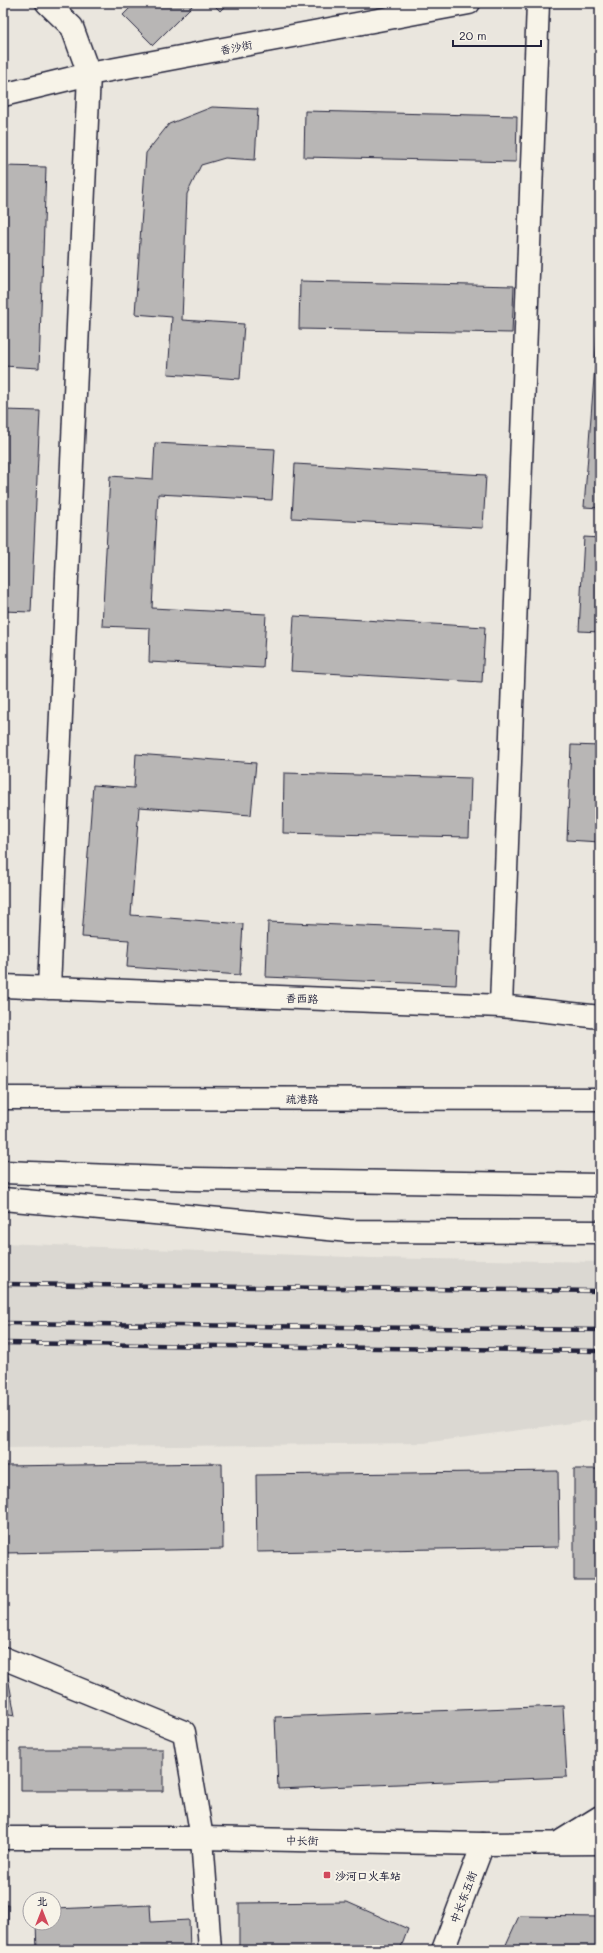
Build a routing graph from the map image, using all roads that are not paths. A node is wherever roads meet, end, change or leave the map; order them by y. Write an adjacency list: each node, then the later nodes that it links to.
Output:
1 (47, 3): 4 (main road)
2 (469, 3): 4 (main road, 香沙街)
3 (538, 3): 8 (main road)
4 (89, 74): 5 (main road, 香沙街); 7 (main road)
5 (3, 95)
6 (3, 986): 7 (main road, 香西路)
7 (50, 988): 8 (main road, 香西路)
8 (501, 1006): 9 (main road, 香西路)
9 (600, 1016)
10 (3, 1098): 11 (main road, 疏港路)
11 (600, 1099)
12 (3, 1172): 13 (main road)
13 (600, 1185)
14 (3, 1199): 15 (main road)
15 (600, 1232)
16 (3, 1658): 19 (main road)
17 (600, 1817): 20 (main road)
18 (3, 1838): 19 (main road, 中长街)
19 (202, 1838): 22 (main road, 中长街); 23 (main road)
20 (558, 1843): 21 (main road, 中长街); 22 (main road, 中长街)
21 (600, 1843)
22 (483, 1844): 24 (main road, 中长东五街)
23 (210, 1950)
24 (443, 1950)

